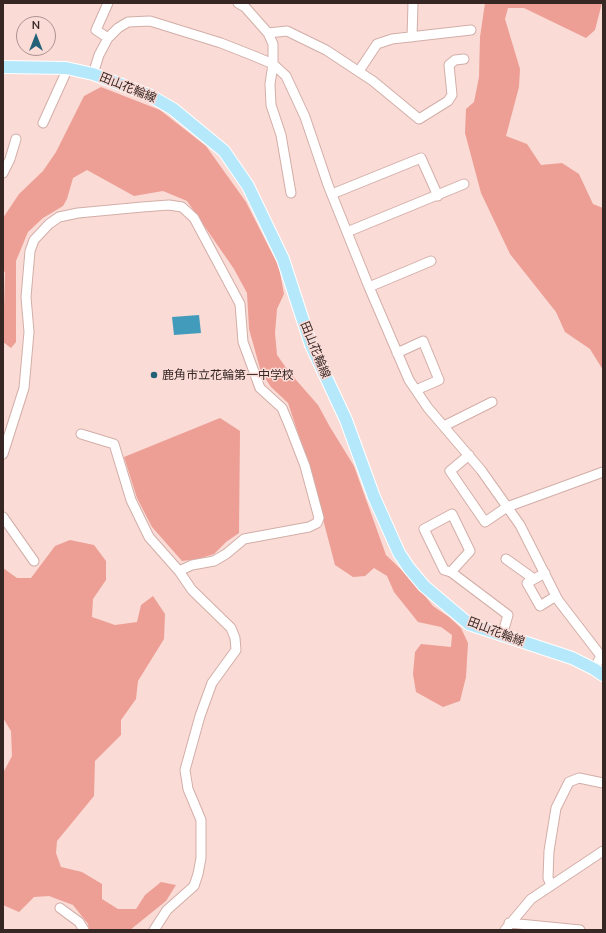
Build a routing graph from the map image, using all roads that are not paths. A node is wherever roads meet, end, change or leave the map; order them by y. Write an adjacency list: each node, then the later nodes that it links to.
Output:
1 (108, 3): 7 (street)
2 (238, 3): 5 (street)
3 (413, 3): 6 (street)
4 (470, 30): 6 (street)
5 (268, 33): 9 (street); 12 (street)
6 (412, 37): 12 (street)
7 (108, 38): 9 (street); 13 (street)
8 (464, 59): 12 (street)
9 (273, 64): 18 (street); 19 (street)
10 (3, 67): 11 (main road, 田山花輪線)
11 (68, 68): 13 (main road, 田山花輪線); 14 (street)
12 (359, 71)
13 (93, 74): 41 (main road, 田山花輪線)
14 (43, 123)
15 (16, 139): 16 (street)
16 (3, 172)
17 (464, 184): 20 (street)
18 (291, 193)
19 (332, 194): 20 (street); 21 (street)
20 (438, 196): 21 (street)
21 (347, 232): 23 (street)
22 (431, 262): 23 (street)
23 (369, 287): 24 (street)
24 (397, 353): 25 (street); 25 (street)
25 (416, 390): 27 (street)
26 (492, 402): 27 (street)
27 (444, 426): 30 (street)
28 (81, 434): 36 (street)
29 (3, 454): 36 (street)
30 (469, 455): 32 (street); 32 (street)
31 (603, 472): 32 (street)
32 (507, 507): 38 (street)
33 (3, 517): 35 (street)
34 (506, 559): 39 (street)
35 (34, 562)
36 (179, 571): 49 (street)
37 (451, 572): 37 (street); 41 (street)
38 (545, 573): 39 (street); 40 (street)
39 (534, 579): 40 (street)
40 (556, 596): 42 (street)
41 (502, 636): 42 (main road, 田山花輪線)
42 (599, 672)
43 (603, 783): 45 (street)
44 (603, 851): 45 (street)
45 (551, 885): 47 (street)
46 (60, 908): 48 (street)
47 (507, 927): 50 (street)
48 (84, 930)
49 (154, 930)
50 (580, 930)

